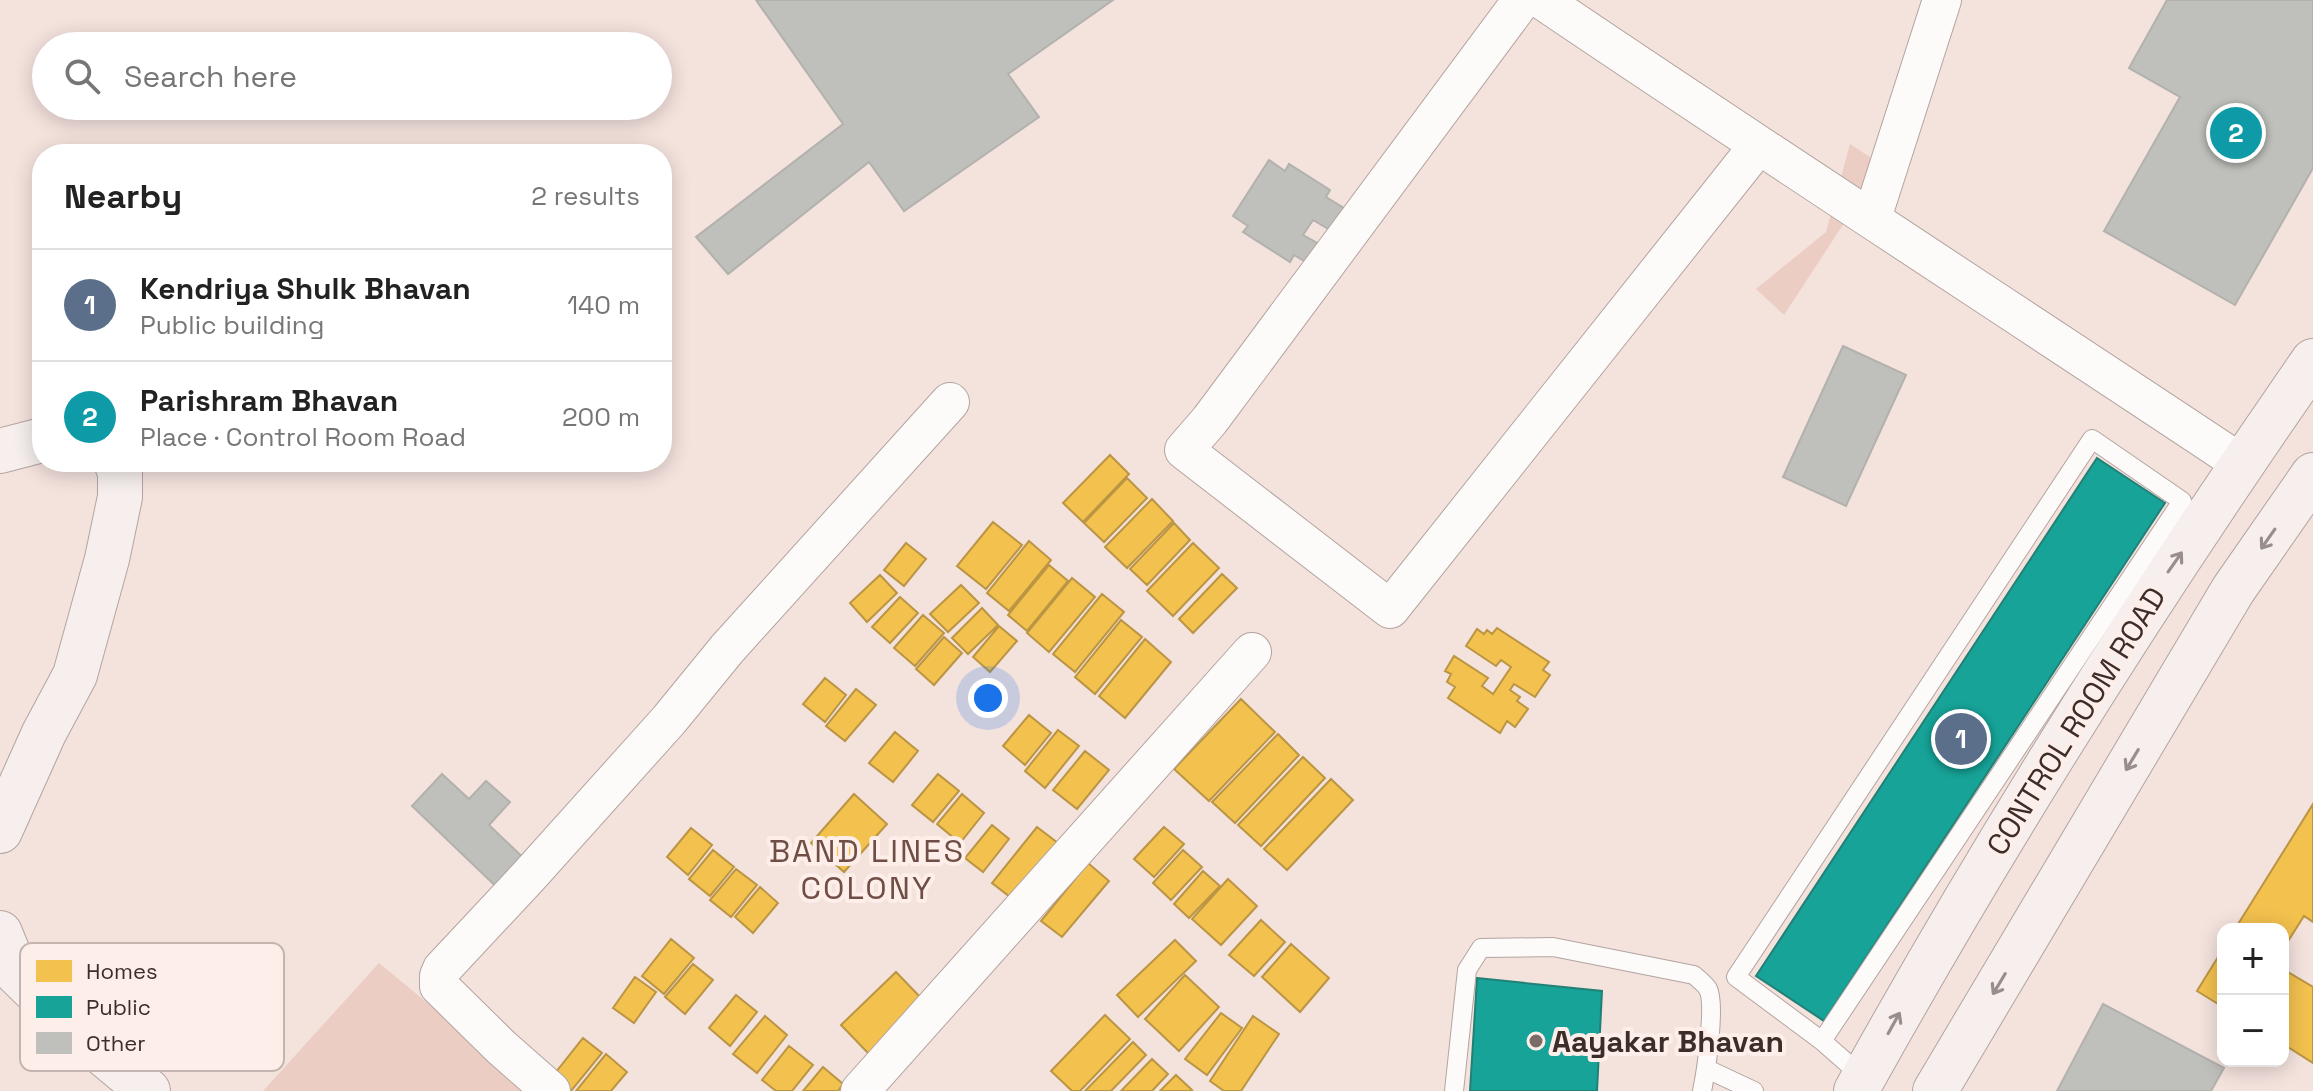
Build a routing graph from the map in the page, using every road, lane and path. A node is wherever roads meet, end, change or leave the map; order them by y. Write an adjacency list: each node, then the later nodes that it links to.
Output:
1 (1522, 0): 4 (street)
2 (1542, 0): 4 (street)
3 (1942, 0): 5 (street)
4 (1758, 146): 5 (street)
5 (1872, 218): 10 (street)
6 (2313, 361): 10 (main road, CONTROL ROOM ROAD)
7 (950, 402): 23 (street)
8 (32, 443): 9 (main road)
9 (0, 451)
10 (2242, 464): 13 (main road, CONTROL ROOM ROAD)
11 (120, 472): 15 (main road)
12 (2310, 487): 28 (main road, one-way to 28)
13 (2195, 510): 18 (lane); 18 (lane); 21 (main road, CONTROL ROOM ROAD, one-way to 13)
14 (1252, 652): 24 (street)
15 (0, 831)
16 (0, 933): 17 (main road)
17 (20, 976)
18 (1822, 1041): 21 (lane)
19 (1707, 1069): 25 (lane); 26 (lane); 27 (lane)
20 (124, 1071): 22 (main road)
21 (1858, 1079)
22 (148, 1091)
23 (551, 1091)
24 (860, 1091)
25 (1454, 1091)
26 (1702, 1091)
27 (1754, 1091)
28 (1935, 1091)

